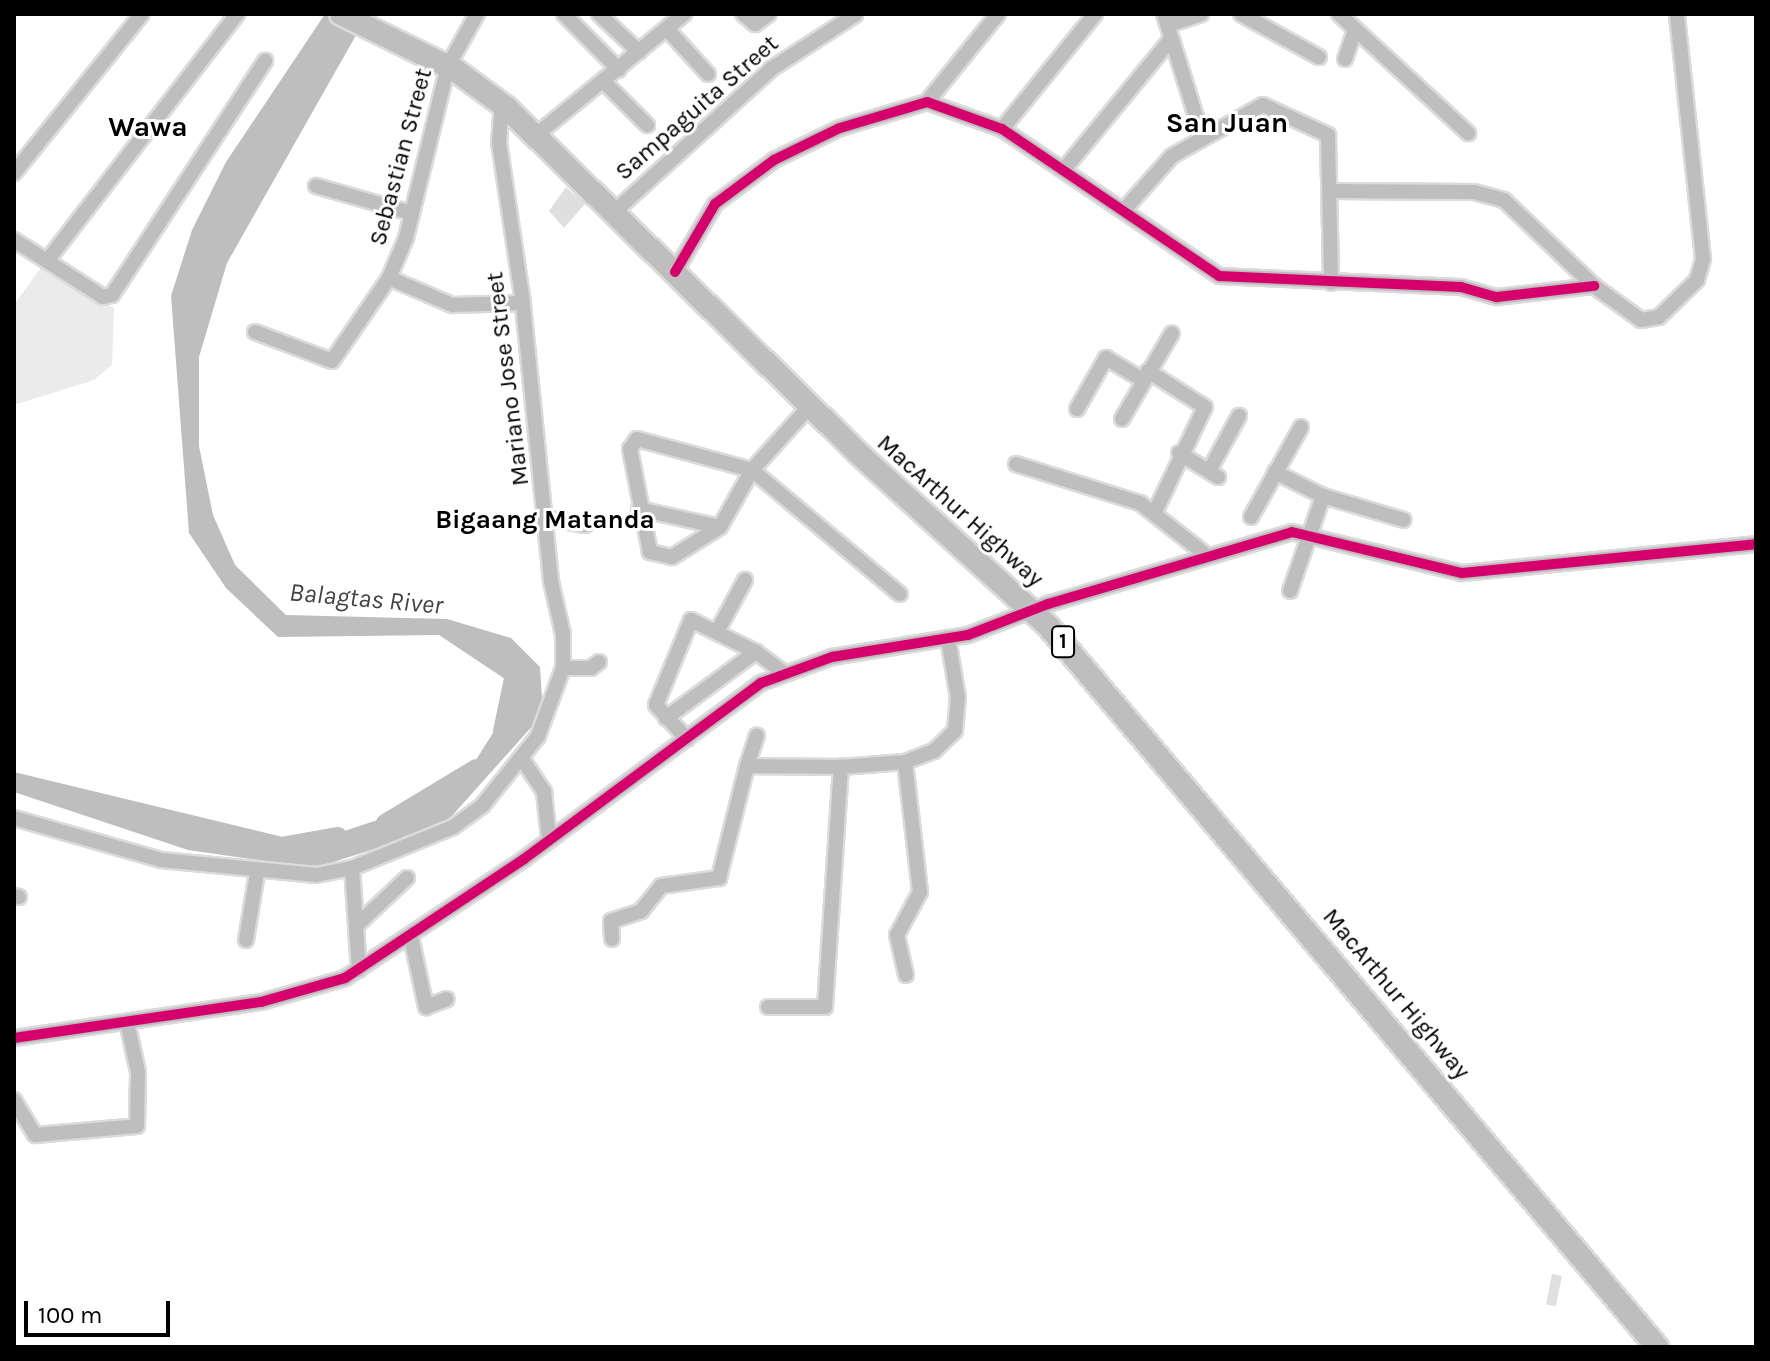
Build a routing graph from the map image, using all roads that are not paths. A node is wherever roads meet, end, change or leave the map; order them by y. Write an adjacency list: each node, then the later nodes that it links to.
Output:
1 (142, 14): 35 (street)
2 (237, 14): 42 (street)
3 (341, 14): 23 (highway, MacArthur Highway / 1)
4 (477, 14): 23 (street, Sebastian Street)
5 (564, 14): 24 (street)
6 (599, 14): 19 (street)
7 (743, 14): 8 (street)
8 (769, 14)
9 (998, 14): 27 (street)
10 (1095, 14): 30 (street)
11 (1201, 14): 17 (street)
12 (1241, 14): 20 (street)
13 (1339, 14): 18 (street)
14 (1677, 14): 46 (street)
15 (855, 15): 40 (street, Sampaguita Street)
16 (674, 20): 19 (street); 25 (street)
17 (1167, 26): 33 (street); 34 (street)
18 (1355, 30): 21 (street); 31 (street)
19 (639, 52): 24 (street)
20 (1319, 57)
21 (1345, 59)
22 (265, 61): 42 (street)
23 (448, 66): 28 (highway, MacArthur Highway / 1); 39 (street, Sebastian Street)
24 (619, 70): 26 (street)
25 (708, 74)
26 (604, 82): 29 (street); 32 (street)
27 (927, 102): 30 (street); 43 (street)
28 (502, 103): 32 (highway, MacArthur Highway / 1); 47 (street, Mariano Jose Street)
29 (647, 125)
30 (1002, 129): 34 (street)
31 (1468, 133)
32 (535, 136): 40 (highway, MacArthur Highway / 1)
33 (1202, 136): 37 (street); 38 (street)
34 (1066, 167): 38 (street)
35 (14, 173)
36 (316, 186): 39 (street)
37 (1331, 191): 45 (street); 46 (street)
38 (1124, 210): 45 (street)
39 (411, 213): 44 (street, Sebastian Street)
40 (613, 213): 43 (highway, MacArthur Highway / 1)
41 (14, 240): 42 (street)
42 (47, 261)
43 (675, 272): 51 (highway, MacArthur Highway / 1)
44 (389, 278): 47 (street); 48 (street, Sebastian Street)
45 (1331, 283): 46 (street)
46 (1594, 286)
47 (523, 303): 64 (street, Mariano Jose Street)
48 (255, 332)
49 (1172, 333): 50 (street)
50 (1144, 375): 52 (street); 54 (street); 56 (street)
51 (809, 407): 58 (street); 74 (highway, MacArthur Highway / 1)
52 (1077, 409)
53 (1239, 416): 56 (street)
54 (1122, 419)
55 (1301, 427): 59 (street)
56 (1179, 453): 62 (street)
57 (1016, 464): 62 (street)
58 (752, 470): 61 (street); 67 (street); 73 (street)
59 (1275, 472): 60 (street); 63 (street)
60 (1323, 496): 65 (street); 68 (street)
61 (639, 509): 67 (street); 67 (street)
62 (1155, 512): 70 (street)
63 (1251, 517)
64 (545, 518): 66 (street); 79 (street, Mariano Jose Street)
65 (1404, 520)
66 (585, 525)
67 (720, 527)
68 (1306, 531): 69 (street); 70 (street); 72 (street)
69 (1756, 544)
70 (1205, 554): 74 (street)
71 (745, 580): 75 (street)
72 (1290, 591)
73 (900, 594)
74 (1031, 610): 76 (street); 104 (highway, MacArthur Highway / 1)
75 (718, 630): 77 (street); 81 (street)
76 (948, 638): 80 (street); 85 (street)
77 (756, 652): 80 (street); 81 (street)
78 (599, 662): 79 (street)
79 (563, 668): 84 (street, Mariano Jose Street)
80 (783, 672): 83 (street)
81 (666, 718): 83 (street)
82 (757, 736): 86 (street)
83 (687, 739): 89 (street)
84 (522, 759): 89 (street); 90 (street, Mariano Jose Street)
85 (905, 762): 87 (street); 98 (street)
86 (747, 766): 87 (street); 95 (street)
87 (841, 767): 100 (street)
88 (14, 818): 91 (street, Mariano Jose Street)
89 (549, 839): 94 (street)
90 (352, 868): 91 (street, Mariano Jose Street); 93 (street)
91 (257, 873): 96 (street)
92 (407, 878): 93 (street)
93 (356, 926): 97 (street)
94 (411, 937): 97 (street); 99 (street)
95 (612, 939)
96 (246, 940)
97 (359, 970): 101 (street)
98 (906, 975)
99 (447, 999)
100 (768, 1007)
101 (127, 1022): 102 (street); 103 (street)
102 (14, 1038)
103 (14, 1100)
104 (1657, 1347)

